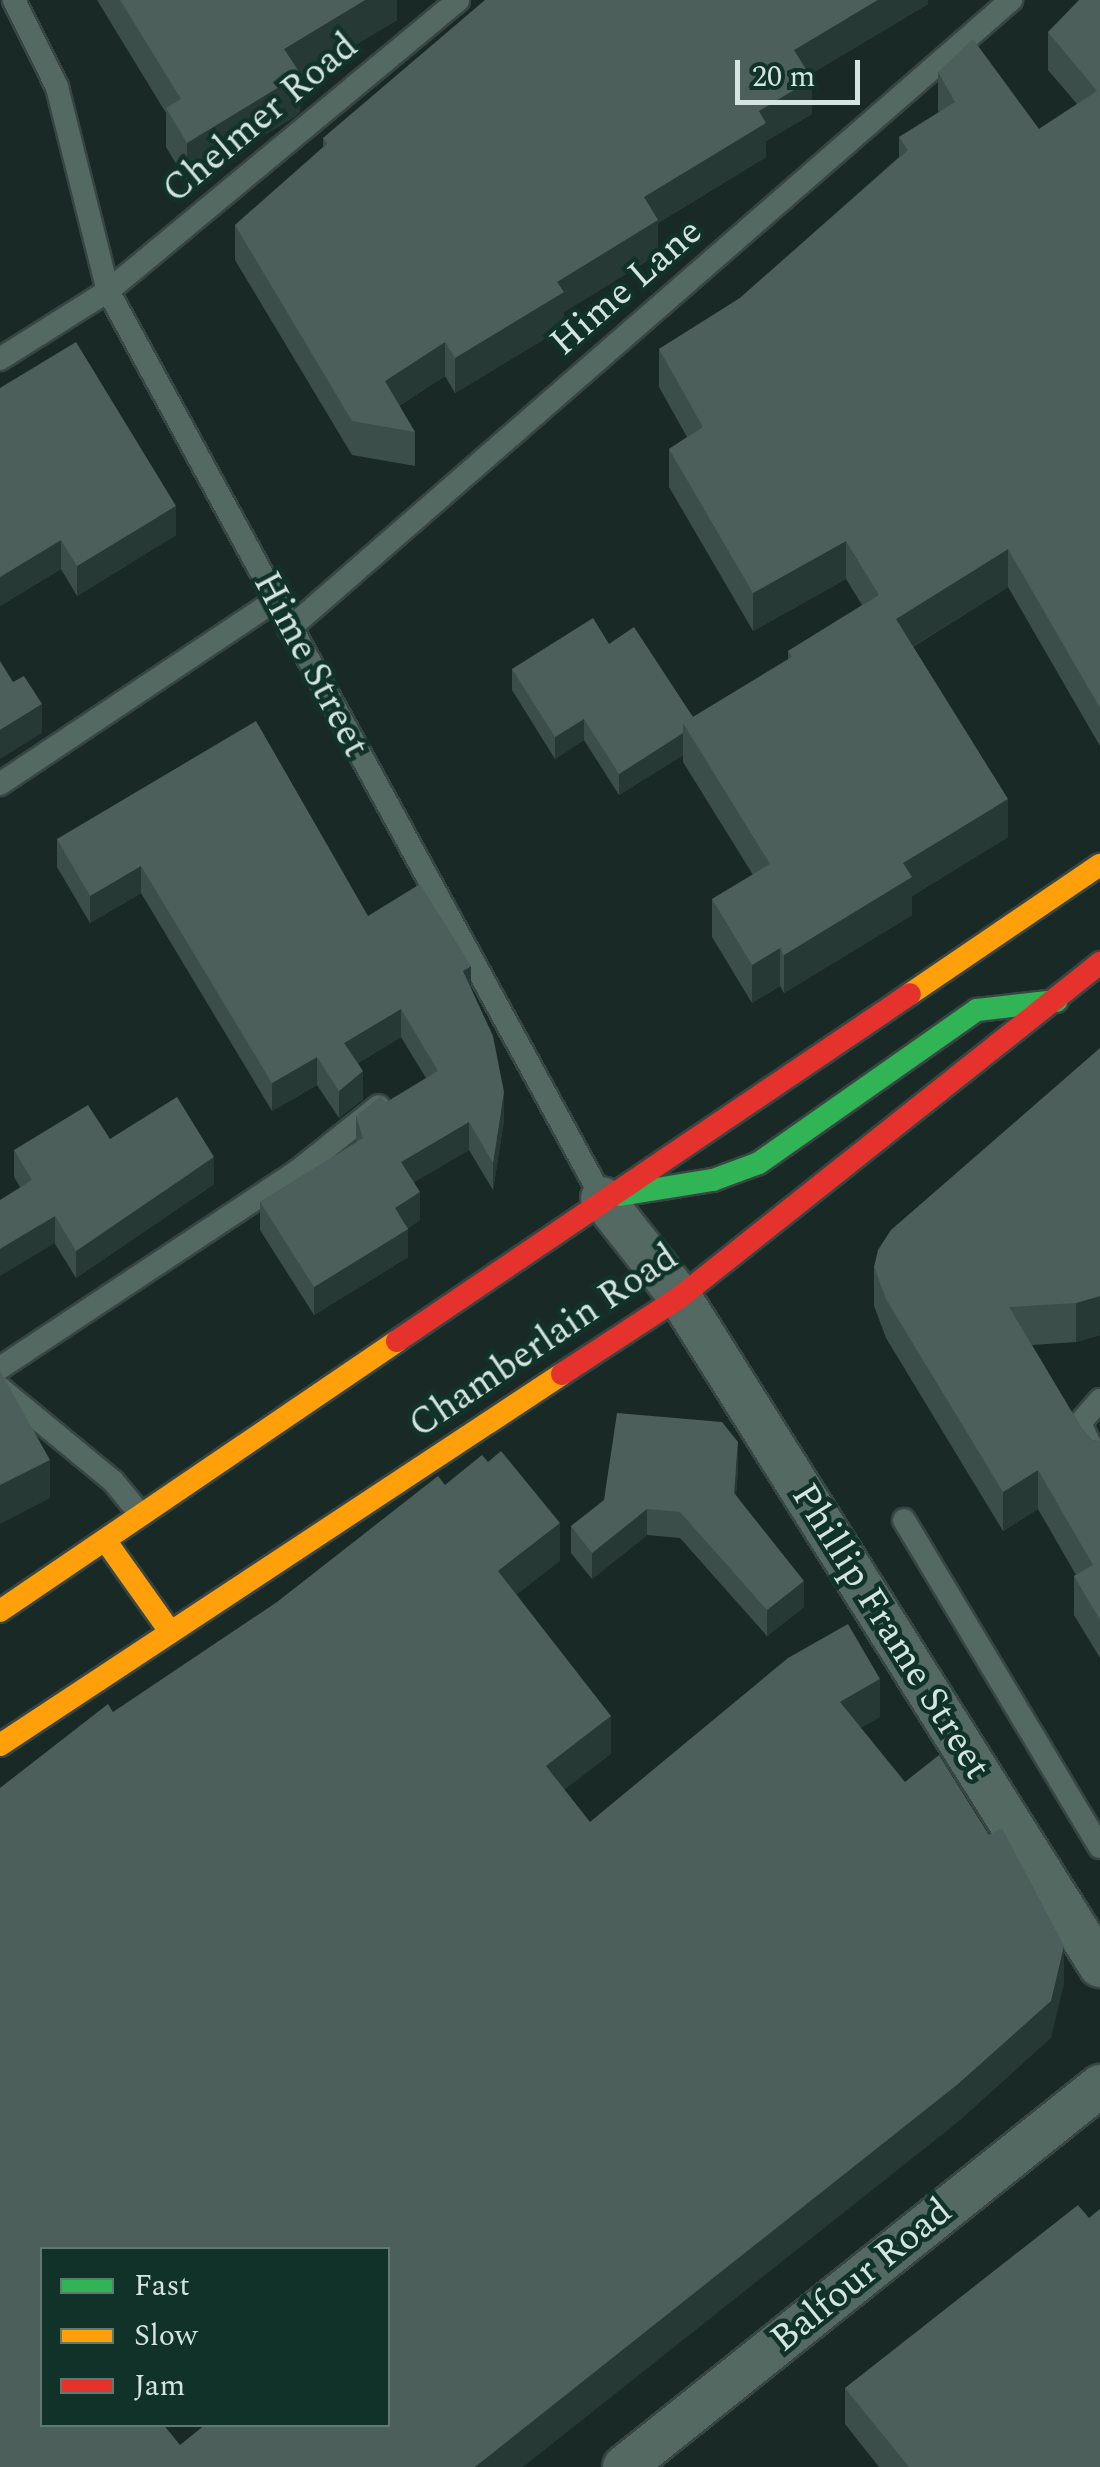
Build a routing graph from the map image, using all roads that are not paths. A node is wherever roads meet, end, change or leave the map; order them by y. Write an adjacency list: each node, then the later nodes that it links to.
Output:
1 (14, 0): 4 (lane, Hime Street)
2 (458, 0): 4 (lane, Chelmer Road)
3 (1012, 0): 7 (lane, Hime Lane)
4 (108, 291): 5 (lane, Chelmer Road); 6 (lane, Hime Street)
5 (0, 359)
6 (274, 601): 7 (lane, Hime Street); 8 (lane)
7 (288, 629): 14 (lane, Hime Street)
8 (0, 784)
9 (1091, 872): 10 (street); 14 (street)
10 (1100, 899)
11 (1100, 963): 12 (street, Chamberlain Road)
12 (1056, 1002): 14 (street); 15 (street, Chamberlain Road)
13 (380, 1105): 16 (lane)
14 (602, 1198): 15 (street, Hime Street); 20 (street)
15 (680, 1297): 24 (street, Chamberlain Road); 27 (street, Phillip Frame Street)
16 (0, 1368)
17 (0, 1388): 20 (lane)
18 (1100, 1400): 19 (lane)
19 (1100, 1466)
20 (141, 1515): 22 (street)
21 (904, 1520): 26 (lane)
22 (104, 1540): 23 (street); 24 (street)
23 (0, 1611)
24 (169, 1630): 25 (street, Chamberlain Road)
25 (0, 1744)
26 (1100, 1846)
27 (1100, 1966)
28 (1100, 2086): 29 (street, Balfour Road)
29 (624, 2467)

